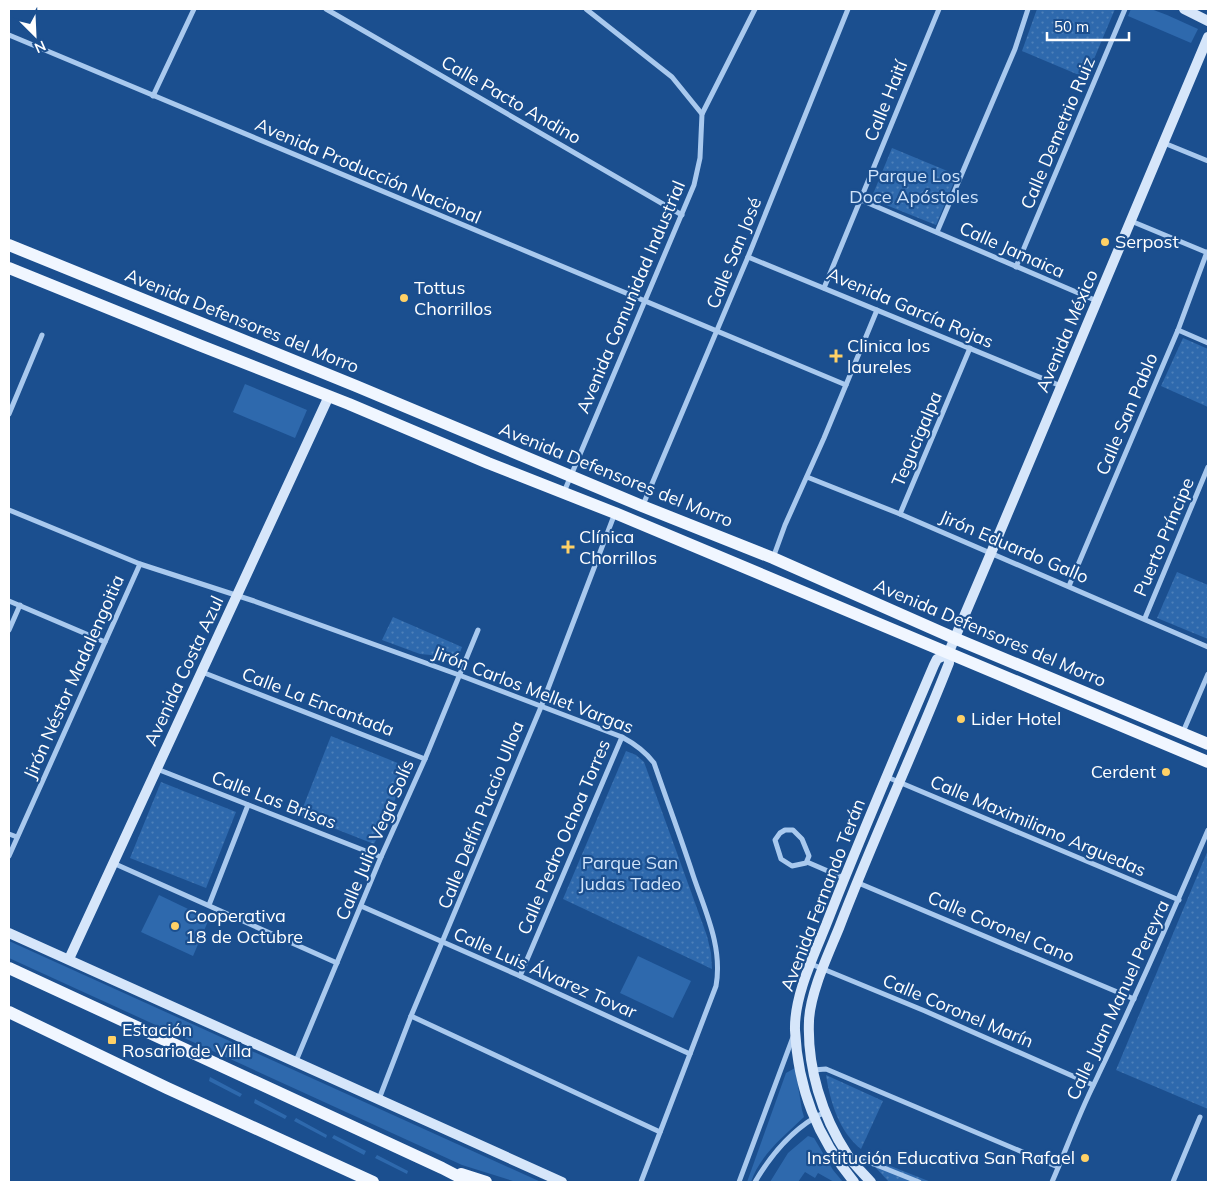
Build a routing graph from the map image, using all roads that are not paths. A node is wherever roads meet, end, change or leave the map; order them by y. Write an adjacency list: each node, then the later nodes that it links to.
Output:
1 (194, 9): 13 (street)
2 (326, 9): 18 (street, Calle Pacto Andino)
3 (586, 9): 14 (street)
4 (755, 9): 14 (street)
5 (848, 9): 23 (street, Calle San José)
6 (939, 9): 17 (street, Calle Haití)
7 (1028, 9): 20 (street)
8 (1125, 9): 24 (street, Calle Demetrio Ruiz)
9 (1184, 9): 10 (main road)
10 (1208, 21)
11 (9, 36): 13 (street, Avenida Producción Nacional)
12 (1208, 37): 15 (main road, Avenida México)
13 (153, 96): 27 (street, Avenida Producción Nacional)
14 (702, 114): 18 (street, Avenida Comunidad Industrial)
15 (1164, 143): 16 (street); 19 (main road, Avenida México)
16 (1208, 161)
17 (861, 200): 20 (street, Calle Jamaica); 26 (street, Calle Haití)
18 (682, 215): 27 (street, Avenida Comunidad Industrial)
19 (1131, 221): 22 (street); 28 (main road, Avenida México)
20 (938, 232): 24 (street, Calle Jamaica)
21 (9, 245): 40 (main road, Avenida Defensores del Morro)
22 (1208, 253): 30 (street, Calle San Pablo)
23 (748, 256): 26 (street, Avenida García Rojas); 31 (street, Calle San José)
24 (1016, 267): 28 (street, Calle Jamaica)
25 (9, 268): 37 (main road, Avenida Defensores del Morro)
26 (824, 288): 29 (street, Avenida García Rojas)
27 (644, 301): 31 (street, Avenida Producción Nacional); 40 (street, Avenida Comunidad Industrial)
28 (1098, 302): 36 (main road, Avenida México)
29 (877, 310): 34 (street, Avenida García Rojas); 35 (street)
30 (1178, 330): 33 (street); 50 (street, Calle San Pablo)
31 (717, 331): 35 (street, Avenida Producción Nacional); 43 (street, Calle San José)
32 (42, 335): 38 (street)
33 (1208, 343)
34 (970, 348): 36 (street, Avenida García Rojas); 46 (street, Tegucigalpa)
35 (846, 385): 41 (street)
36 (1061, 386): 47 (main road, Avenida México)
37 (329, 396): 42 (main road, Avenida Defensores del Morro); 51 (main road, Avenida Costa Azul)
38 (9, 414)
39 (1208, 467): 54 (street, Puerto Príncipe)
40 (571, 476): 42 (street, Avenida Comunidad Industrial); 43 (main road, Avenida Defensores del Morro)
41 (807, 477): 46 (street, Jirón Eduardo Gallo); 48 (street)
42 (564, 493): 45 (main road, Avenida Defensores del Morro)
43 (642, 506): 48 (main road, Avenida Defensores del Morro)
44 (9, 510): 49 (street, Jirón Carlos Mellet Vargas)
45 (615, 513): 60 (main road, Avenida Defensores del Morro); 64 (street, Calle Delfín Puccio Ulloa)
46 (900, 514): 47 (street, Jirón Eduardo Gallo)
47 (992, 553): 50 (street, Jirón Eduardo Gallo); 57 (main road, Avenida México)
48 (773, 558): 57 (main road, Avenida Defensores del Morro)
49 (140, 564): 51 (street, Jirón Carlos Mellet Vargas); 58 (street, Jirón Néstor Madalengoitia)
50 (1069, 586): 54 (street, Jirón Eduardo Gallo)
51 (237, 595): 61 (main road, Avenida Costa Azul); 63 (street, Jirón Carlos Mellet Vargas)
52 (9, 601): 53 (street)
53 (20, 605): 55 (street); 58 (street)
54 (1145, 618): 59 (street, Jirón Eduardo Gallo)
55 (9, 630)
56 (478, 630): 63 (street, Calle Julio Vega Solís)
57 (954, 638): 60 (main road, Avenida Fernando Terán); 65 (main road, Avenida Defensores del Morro)
58 (105, 642): 76 (street, Jirón Néstor Madalengoitia)
59 (1208, 646)
60 (948, 654): 69 (main road, Avenida Defensores del Morro); 71 (main road, Avenida Fernando Terán); 72 (main road, Avenida Fernando Terán)
61 (201, 672): 68 (street, Calle La Encantada); 70 (main road, Avenida Costa Azul)
62 (1208, 674): 65 (street)
63 (459, 675): 64 (street, Jirón Carlos Mellet Vargas); 68 (street, Calle Julio Vega Solís)
64 (541, 707): 66 (street, Jirón Carlos Mellet Vargas); 87 (street, Calle Delfín Puccio Ulloa)
65 (1182, 733): 67 (main road, Avenida Defensores del Morro)
66 (622, 737): 93 (street, Calle Pedro Ochoa Torres); 98 (street, Jirón Carlos Mellet Vargas)
67 (1208, 744)
68 (425, 759): 78 (street, Calle Julio Vega Solís)
69 (1208, 762)
70 (156, 769): 73 (street, Calle Las Brisas); 80 (main road, Avenida Costa Azul)
71 (887, 777): 72 (street, Calle Maximiliano Arguedas); 81 (main road, Avenida Fernando Terán)
72 (899, 783): 82 (main road, Avenida Fernando Terán); 83 (street, Calle Maximiliano Arguedas)
73 (248, 805): 78 (street, Calle Las Brisas); 84 (street)
74 (1208, 830): 83 (street, Calle Juan Manuel Pereyra)
75 (9, 834): 76 (street)
76 (17, 838): 77 (street, Jirón Néstor Madalengoitia)
77 (9, 856)
78 (381, 857): 85 (street, Calle Julio Vega Solís)
79 (807, 862): 79 (street); 81 (street)
80 (113, 863): 84 (street); 88 (main road, Avenida Costa Azul)
81 (844, 878): 90 (main road, Avenida Fernando Terán)
82 (856, 882): 92 (main road, Avenida Fernando Terán); 94 (street, Calle Coronel Cano)
83 (1179, 900): 94 (street, Calle Juan Manuel Pereyra)
84 (209, 906): 89 (street)
85 (361, 906): 87 (street, Calle Luis Álvarez Tovar); 89 (street, Calle Julio Vega Solís)
86 (9, 933): 88 (main road)
87 (443, 942): 93 (street, Calle Luis Álvarez Tovar); 96 (street, Calle Delfín Puccio Ulloa)
88 (69, 959): 99 (main road)
89 (337, 963): 99 (street, Calle Julio Vega Solís)
90 (811, 964): 92 (street, Calle Coronel Marín); 97 (main road, Avenida Fernando Terán)
91 (9, 968): 109 (main road)
92 (823, 969): 100 (main road, Avenida Fernando Terán); 101 (street, Calle Coronel Marín)
93 (520, 976): 98 (street, Calle Luis Álvarez Tovar)
94 (1134, 999): 101 (street, Calle Juan Manuel Pereyra)
95 (9, 1012): 110 (main road)
96 (411, 1016): 102 (street, Calle Delfín Puccio Ulloa); 106 (street)
97 (795, 1029): 104 (main road, Avenida Fernando Terán); 115 (street)
98 (690, 1054): 106 (street, Jirón Carlos Mellet Vargas)
99 (296, 1061): 102 (main road)
100 (813, 1070): 103 (main road, Avenida Fernando Terán); 108 (street)
101 (1093, 1084): 108 (street, Calle Juan Manuel Pereyra)
102 (379, 1098): 113 (main road)
103 (824, 1112): 104 (street); 107 (main road, Avenida Fernando Terán)
104 (813, 1117): 116 (street); 117 (main road, Avenida Fernando Terán)
105 (1200, 1117): 121 (street)
106 (660, 1132): 114 (street, Jirón Carlos Mellet Vargas)
107 (848, 1155): 118 (main road, Avenida Fernando Terán); 119 (street)
108 (1058, 1167): 120 (street, Calle Juan Manuel Pereyra)
109 (442, 1168): 111 (main road); 112 (main road)
110 (373, 1182)
111 (469, 1182)
112 (486, 1182)
113 (562, 1182)
114 (641, 1182)
115 (739, 1182)
116 (755, 1182)
117 (854, 1182)
118 (872, 1182)
119 (919, 1182)
120 (1052, 1182)
121 (1173, 1182)

